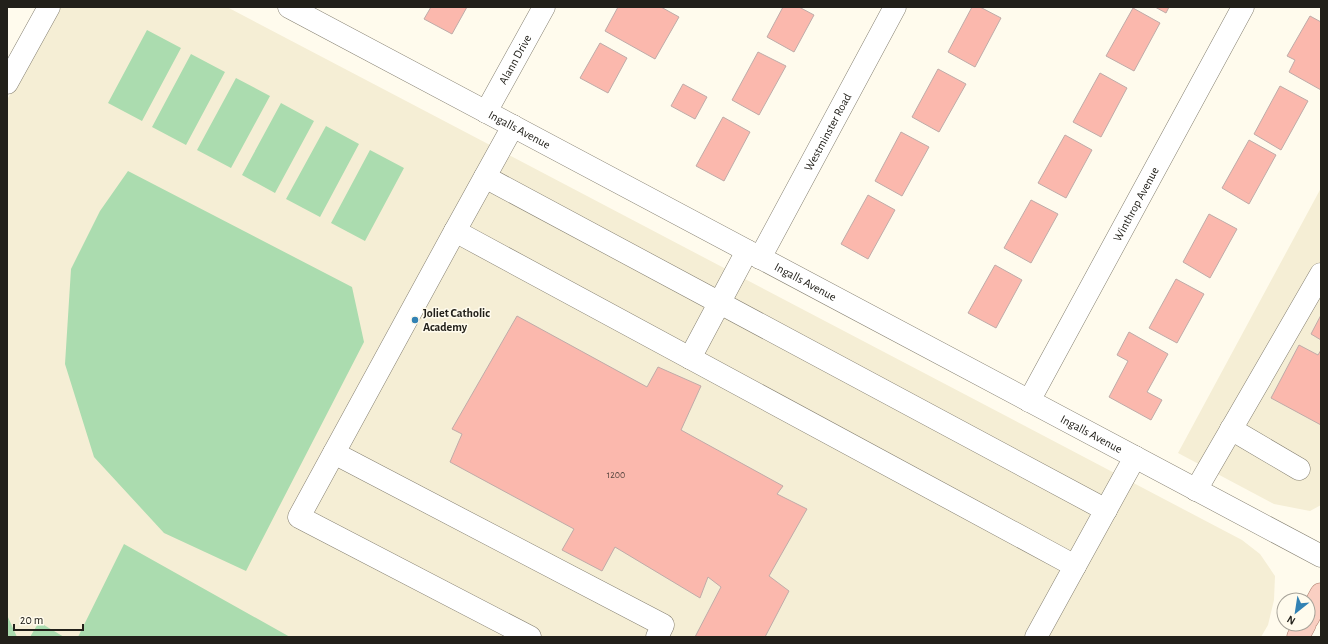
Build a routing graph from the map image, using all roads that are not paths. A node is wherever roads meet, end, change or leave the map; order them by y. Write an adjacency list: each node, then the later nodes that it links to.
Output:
1 (48, 7): 6 (street)
2 (289, 7): 7 (street, Ingalls Avenue)
3 (544, 7): 7 (street, Alann Drive)
4 (895, 7): 11 (street, Westminster Road)
5 (1243, 7): 15 (street, Winthrop Avenue)
6 (7, 83)
7 (486, 112): 8 (street, Ingalls Avenue)
8 (513, 126): 9 (street); 11 (street, Ingalls Avenue)
9 (485, 177): 10 (street); 13 (street)
10 (455, 231): 14 (street); 17 (street)
11 (754, 254): 13 (street, Westminster Road); 15 (street, Ingalls Avenue)
12 (1321, 274): 16 (street)
13 (719, 302): 14 (street, Westminster Road); 21 (street)
14 (690, 358): 23 (street)
15 (1029, 401): 18 (street, Ingalls Avenue)
16 (1231, 429): 19 (street); 20 (street)
17 (334, 453): 26 (street); 27 (street)
18 (1135, 457): 20 (street, Ingalls Avenue); 21 (street)
19 (1300, 469)
20 (1196, 490): 22 (street, Ingalls Avenue)
21 (1106, 510): 23 (street)
22 (1321, 556)
23 (1075, 566): 28 (street)
24 (1321, 594): 25 (main road)
25 (1316, 603)
26 (530, 637)
27 (657, 637)
28 (1036, 637)

